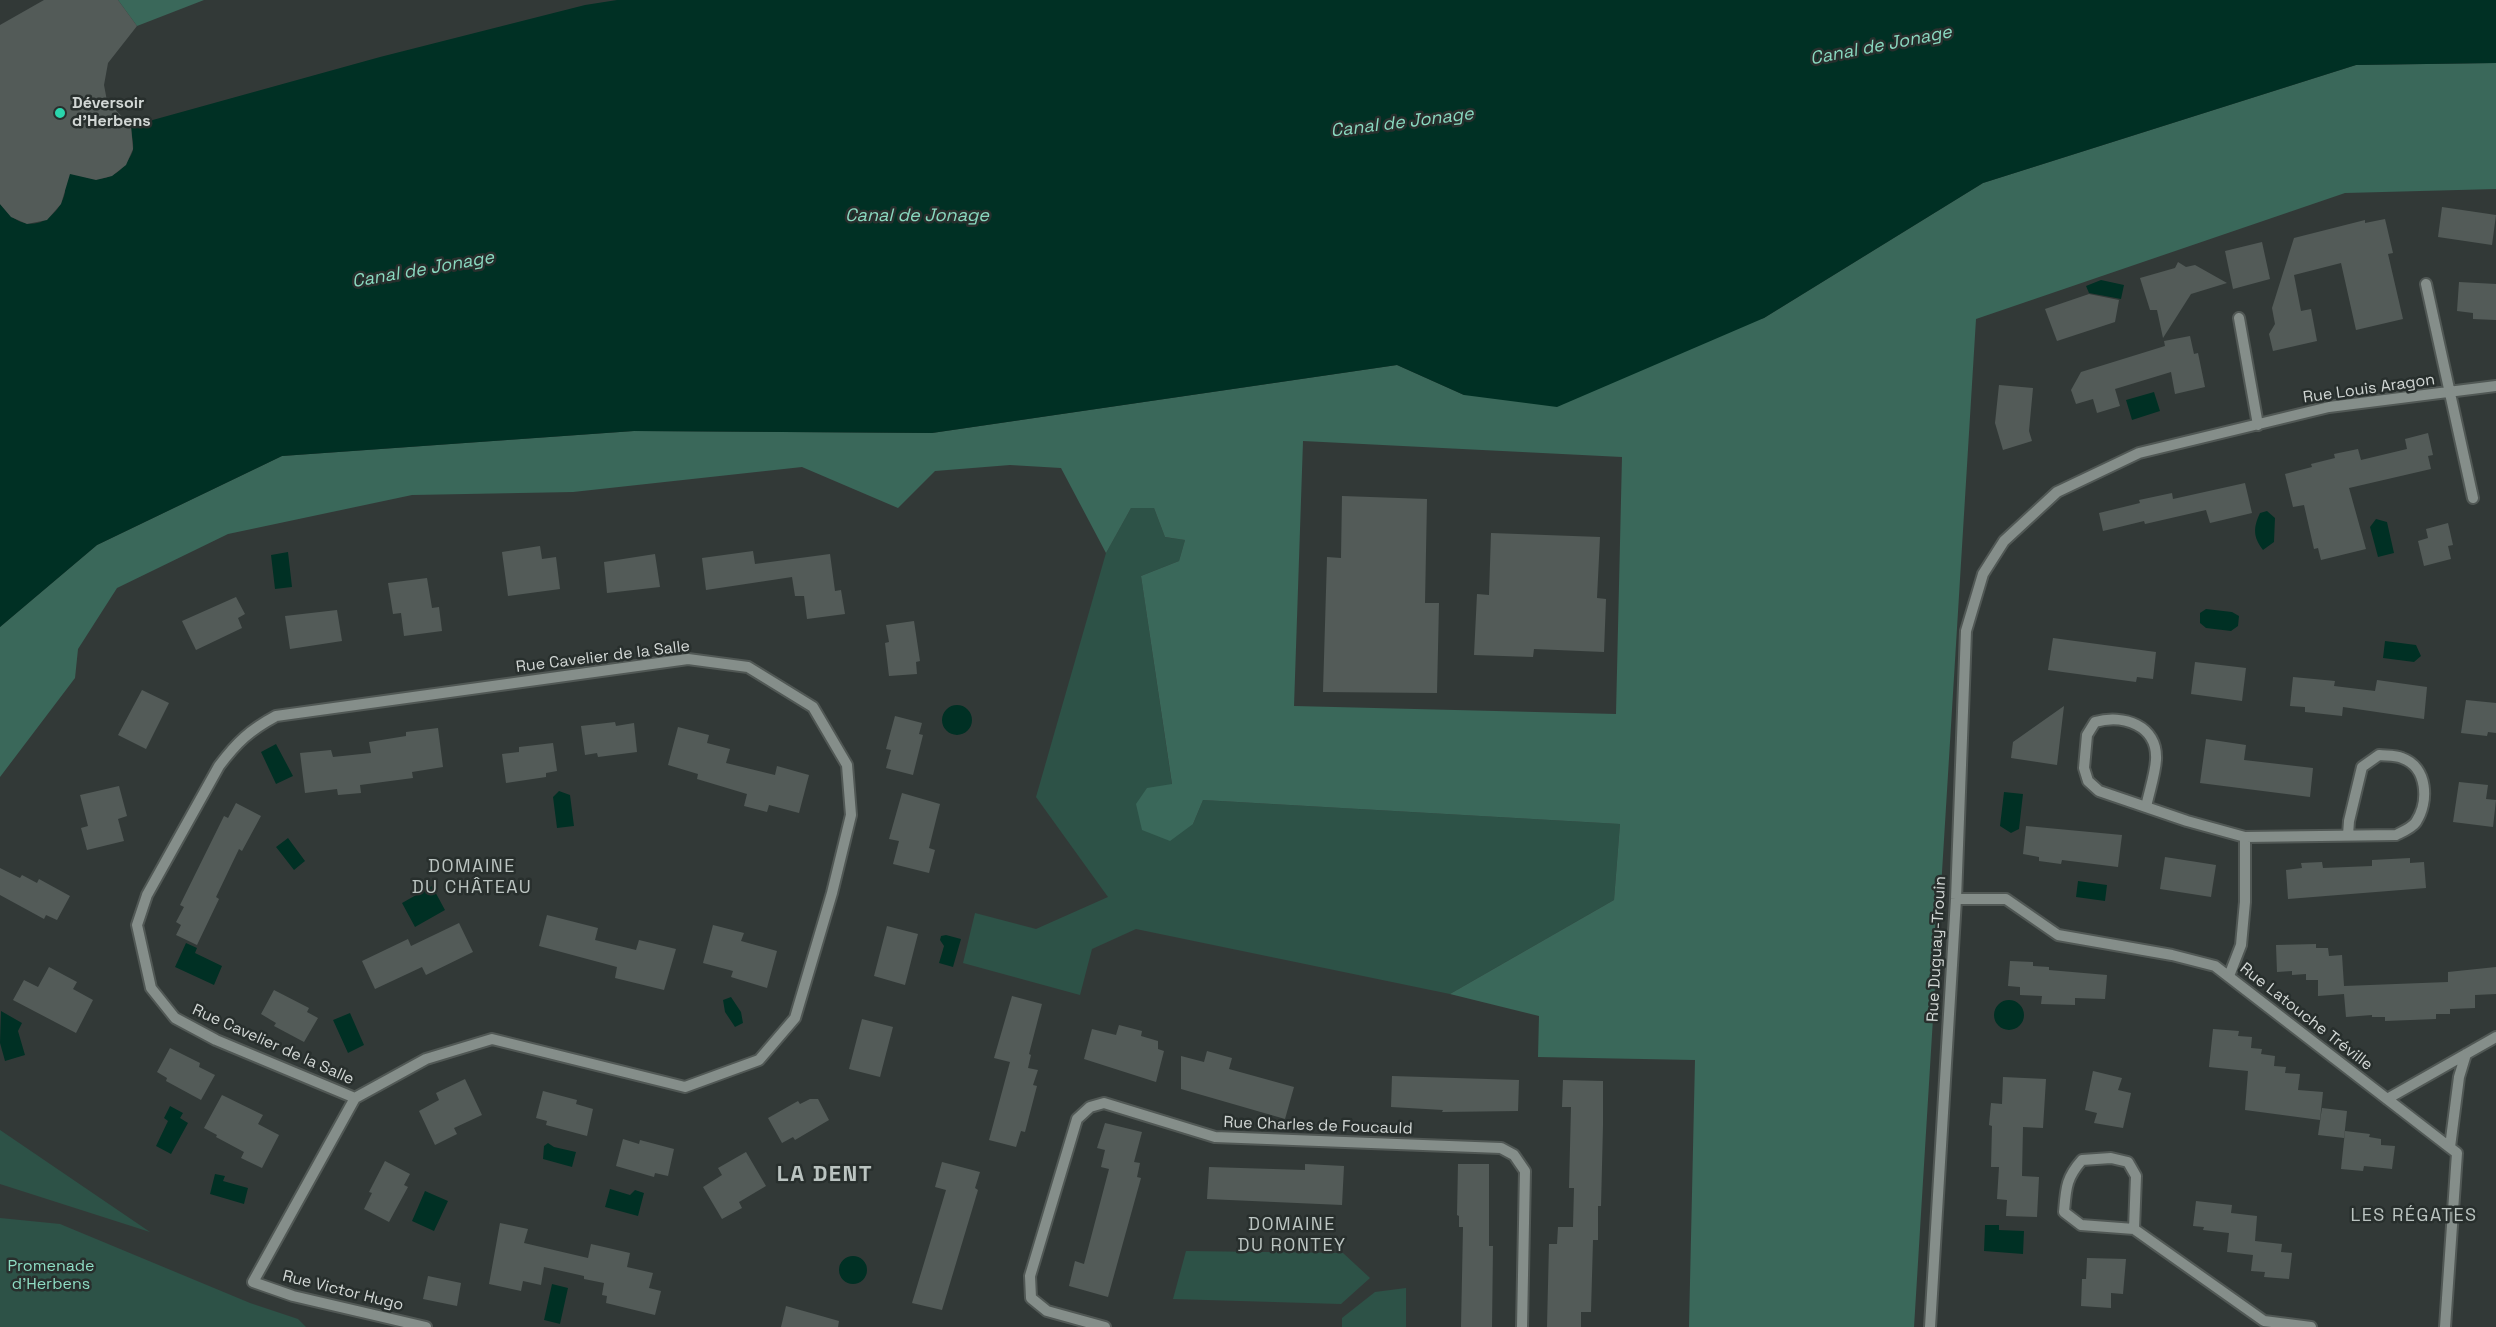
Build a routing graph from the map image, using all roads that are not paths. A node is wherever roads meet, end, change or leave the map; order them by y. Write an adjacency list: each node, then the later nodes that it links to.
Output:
1 (2426, 284): 4 (street, Rue Louis Aragon)
2 (2239, 318): 5 (street)
3 (2496, 386): 4 (street, Rue Louis Aragon)
4 (2450, 392): 5 (street, Rue Louis Aragon); 6 (street, Rue Louis Aragon)
5 (2258, 424): 7 (street, Rue Louis Aragon)
6 (2473, 498)
7 (1983, 574): 11 (street, Rue Duguay-Trouin)
8 (2146, 807): 8 (street); 10 (street)
9 (2348, 835): 9 (street); 10 (street)
10 (2245, 837): 12 (street)
11 (1956, 899): 12 (street, Rue Latouche Tréville); 24 (street, Rue Duguay-Trouin)
12 (2229, 976): 16 (street, Rue Latouche Tréville)
13 (2496, 1037): 14 (street)
14 (2466, 1054): 16 (street); 17 (street)
15 (355, 1098): 15 (street, Rue Cavelier de la Salle); 19 (street, Rue Cavelier de la Salle)
16 (2387, 1099): 17 (street, Rue Latouche Tréville)
17 (2450, 1147): 26 (street)
18 (2134, 1229): 18 (street); 20 (street)
19 (253, 1282): 21 (street, Rue Victor Hugo)
20 (2263, 1324): 25 (street)
21 (426, 1327)
22 (1105, 1327): 23 (street, Rue Charles de Foucauld)
23 (1522, 1327)
24 (1930, 1327)
25 (2311, 1327)
26 (2445, 1327)

